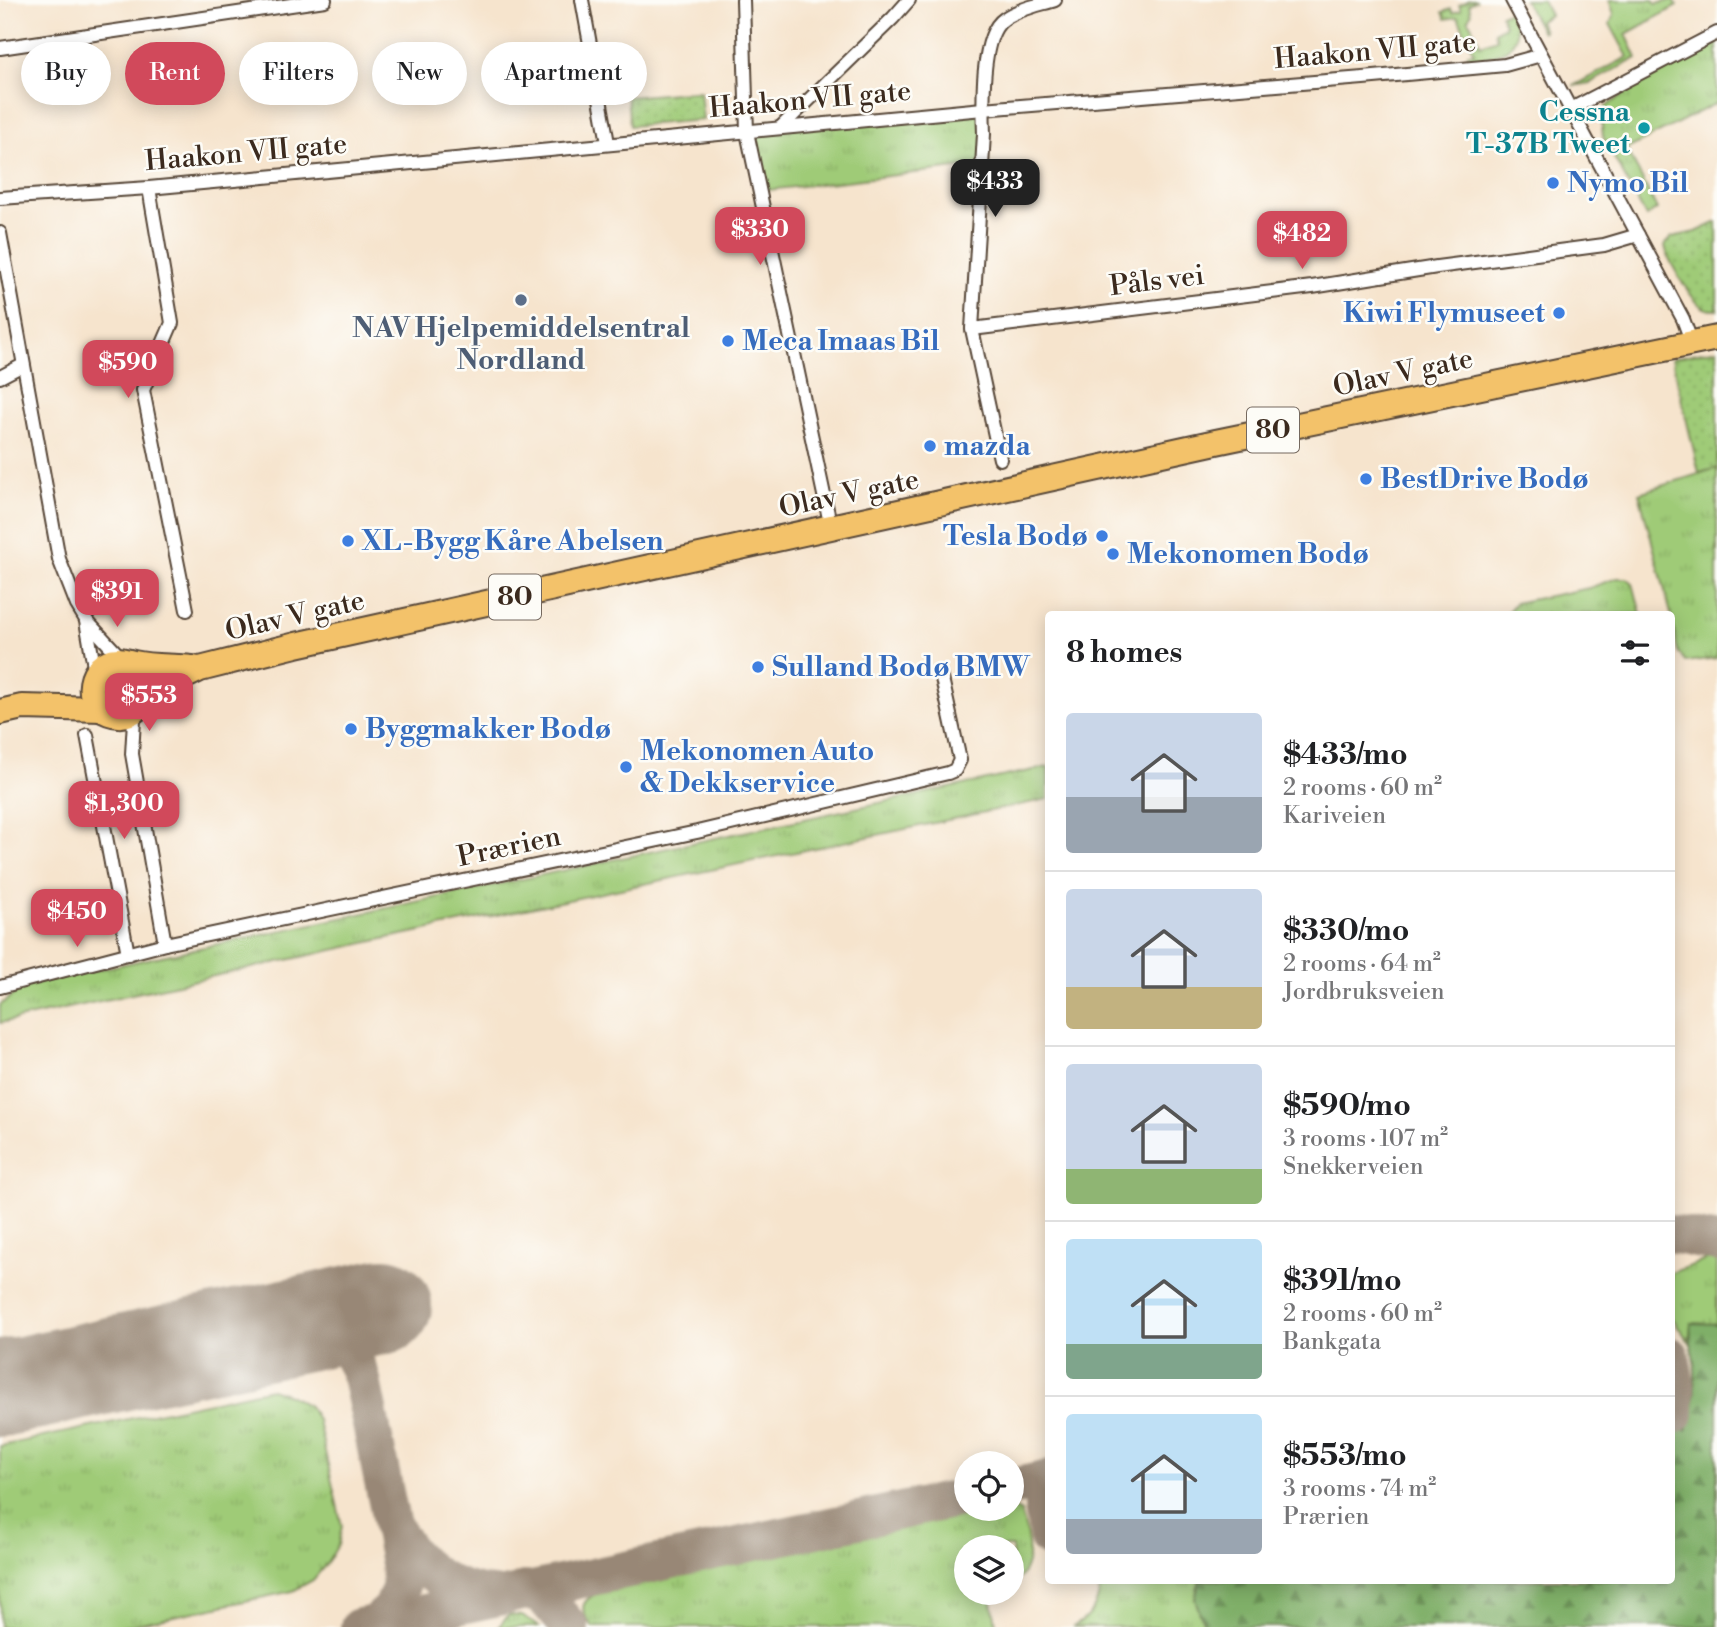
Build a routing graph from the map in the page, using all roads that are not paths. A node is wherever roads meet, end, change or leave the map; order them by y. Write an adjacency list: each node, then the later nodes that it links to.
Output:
1 (326, 0): 8 (street)
2 (582, 0): 14 (street)
3 (743, 0): 13 (street)
4 (909, 0): 12 (street)
5 (1055, 0): 10 (street)
6 (1513, 0): 9 (street)
7 (1717, 33): 11 (street)
8 (0, 48)
9 (1541, 55): 10 (street, Haakon VII gate); 11 (street)
10 (983, 109): 12 (street, Haakon VII gate); 19 (street)
11 (1571, 109): 18 (street)
12 (780, 128): 13 (street, Haakon VII gate)
13 (747, 132): 14 (street, Haakon VII gate); 25 (street)
14 (608, 143): 15 (street, Haakon VII gate)
15 (149, 188): 16 (street, Haakon VII gate); 26 (street)
16 (0, 198)
17 (0, 233): 22 (street)
18 (1638, 235): 19 (street, Påls vei); 21 (street)
19 (972, 329): 24 (street)
20 (1717, 338): 21 (highway, Olav V gate / 80)
21 (1692, 343): 25 (highway, Olav V gate / 80)
22 (23, 365): 23 (street); 27 (street)
23 (0, 377)
24 (999, 459)
25 (831, 528): 29 (highway, Olav V gate / 80)
26 (187, 610)
27 (86, 620): 28 (street); 31 (street)
28 (128, 662): 29 (highway, Olav V gate / 80); 31 (highway, 80); 32 (highway)
29 (200, 669): 32 (highway, Olav V gate / 80)
30 (941, 674): 37 (street, Prærien)
31 (94, 675): 33 (highway, 80); 34 (highway)
32 (141, 702): 34 (highway, 80); 36 (street)
33 (11, 710): 34 (highway, 80)
34 (105, 711): 36 (street)
35 (87, 734): 38 (street)
36 (132, 754): 37 (street)
37 (164, 944): 38 (street)
38 (128, 954): 39 (street)
39 (0, 987)

